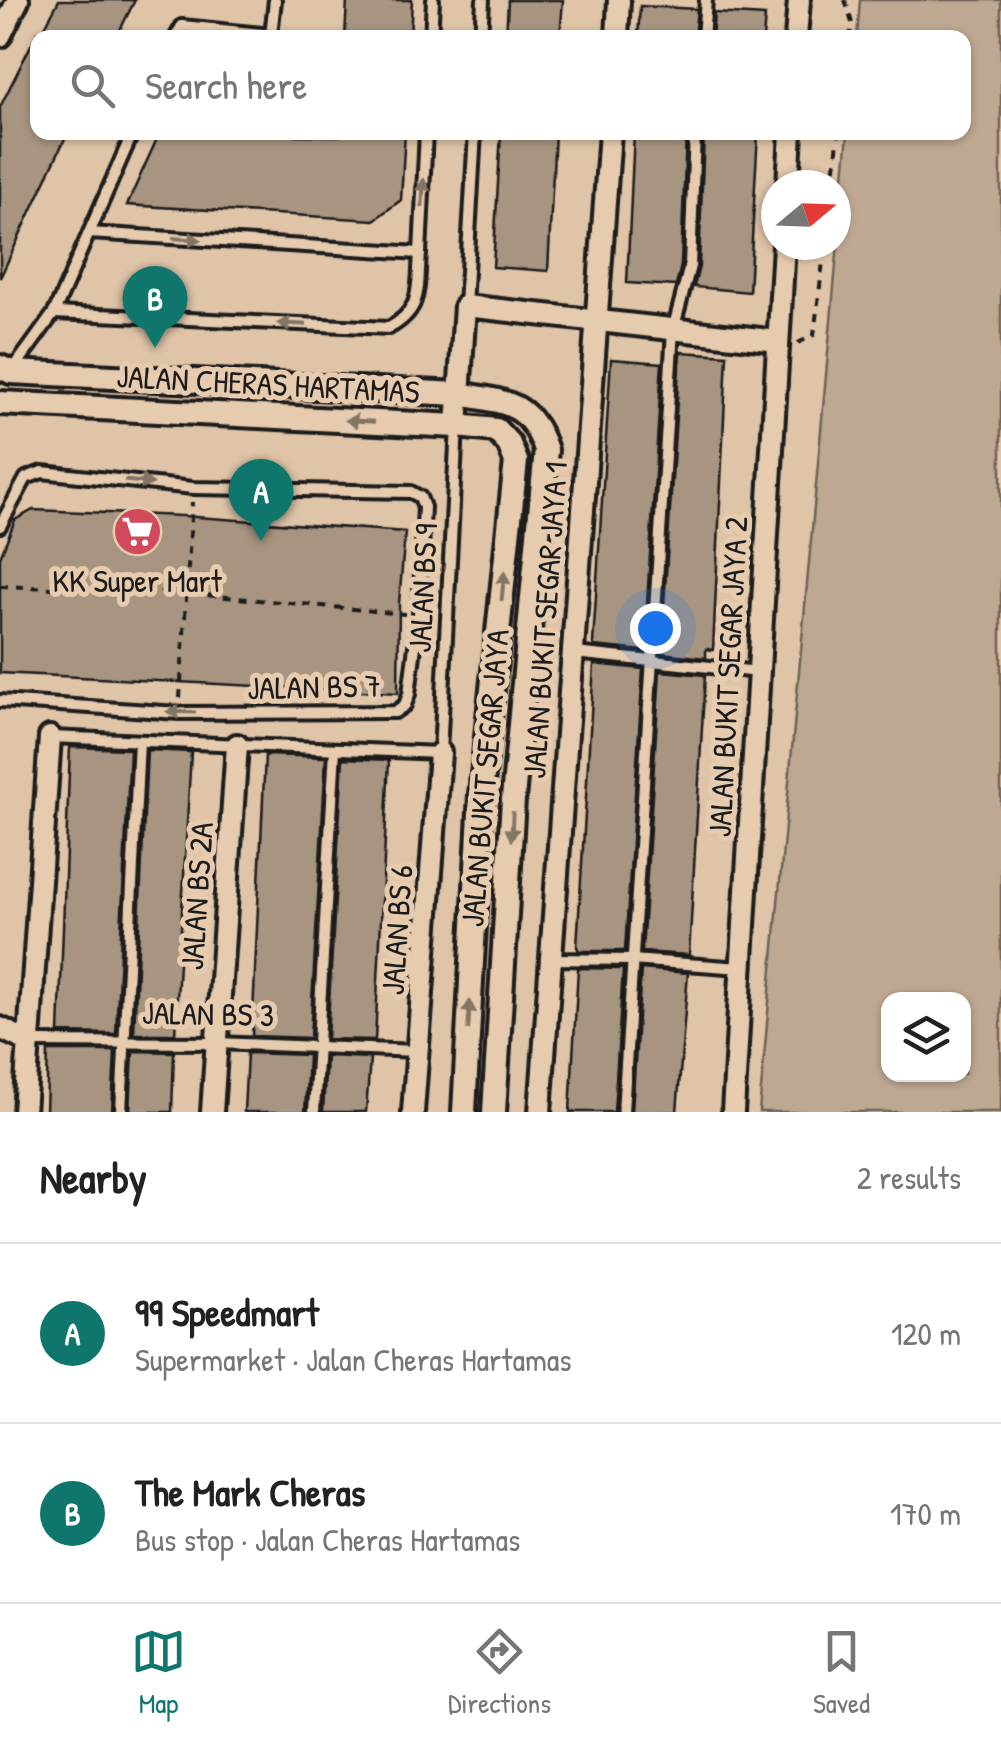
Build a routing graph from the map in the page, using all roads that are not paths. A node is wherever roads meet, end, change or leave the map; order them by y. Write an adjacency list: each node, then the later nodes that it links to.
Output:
1 (18, 0): 16 (street)
2 (275, 0): 10 (lane)
3 (433, 0): 11 (lane)
4 (483, 0): 12 (lane)
5 (619, 0): 13 (street)
6 (706, 0): 14 (lane)
7 (796, 0): 15 (street)
8 (180, 30): 9 (lane)
9 (222, 30)
10 (272, 30)
11 (431, 30)
12 (481, 30)
13 (617, 30)
14 (704, 30)
15 (796, 30)
16 (0, 36)
17 (130, 140): 24 (lane)
18 (426, 140): 25 (lane, one-way to 18)
19 (474, 140): 27 (lane)
20 (609, 140): 29 (street, JALAN BUKIT SEGAR JAYA 1)
21 (694, 140): 30 (lane)
22 (791, 140): 23 (street)
23 (789, 170)
24 (90, 233): 25 (lane, one-way to 25); 28 (lane)
25 (420, 254): 28 (lane, one-way to 28)
26 (783, 260): 31 (street, JALAN BUKIT SEGAR JAYA 2)
27 (464, 306): 29 (street); 34 (street)
28 (54, 313): 32 (lane)
29 (596, 321): 30 (street); 40 (street, JALAN BUKIT SEGAR JAYA 1)
30 (674, 330): 31 (street); 41 (lane)
31 (778, 342): 42 (street, JALAN BUKIT SEGAR JAYA 2)
32 (6, 370): 33 (street); 34 (street, JALAN CHERAS HARTAMAS)
33 (0, 394)
34 (459, 394): 36 (street); 37 (street, JALAN CHERAS HARTAMAS)
35 (0, 403): 36 (street, JALAN CHERAS HARTAMAS, one-way to 35)
36 (457, 426): 38 (street, JALAN CHERAS HARTAMAS); 48 (lane, JALAN BS 9)
37 (546, 450): 64 (street, JALAN BUKIT SEGAR JAYA, one-way to 64)
38 (516, 461): 63 (street, JALAN BUKIT SEGAR JAYA, one-way to 38)
39 (0, 526): 43 (lane, JALAN BS 7, one-way to 43)
40 (572, 653): 41 (lane); 49 (street, JALAN BUKIT SEGAR JAYA 1)
41 (650, 660): 42 (lane); 50 (lane)
42 (759, 672): 51 (street, JALAN BUKIT SEGAR JAYA 2)
43 (0, 701)
44 (50, 737): 45 (lane); 53 (street)
45 (138, 741): 46 (lane); 54 (lane)
46 (237, 745): 47 (lane); 55 (street, JALAN BS 2A)
47 (336, 749): 48 (lane); 56 (lane)
48 (440, 753): 57 (street, JALAN BS 6)
49 (551, 959): 50 (lane); 65 (street, JALAN BUKIT SEGAR JAYA 1)
50 (632, 960): 51 (lane); 66 (lane)
51 (741, 968): 67 (street, JALAN BUKIT SEGAR JAYA 2)
52 (0, 1028): 53 (street, JALAN BS 3)
53 (29, 1042): 54 (lane, JALAN BS 3); 58 (street)
54 (125, 1042): 55 (lane, JALAN BS 3); 59 (lane)
55 (217, 1043): 56 (lane, JALAN BS 3); 60 (street, JALAN BS 2A)
56 (318, 1047): 57 (lane, JALAN BS 3); 61 (lane)
57 (418, 1051): 62 (street, JALAN BS 6)
58 (24, 1112)
59 (122, 1112)
60 (212, 1112)
61 (314, 1112)
62 (414, 1112)
63 (464, 1112)
64 (494, 1112)
65 (540, 1112)
66 (623, 1112)
67 (732, 1112)

